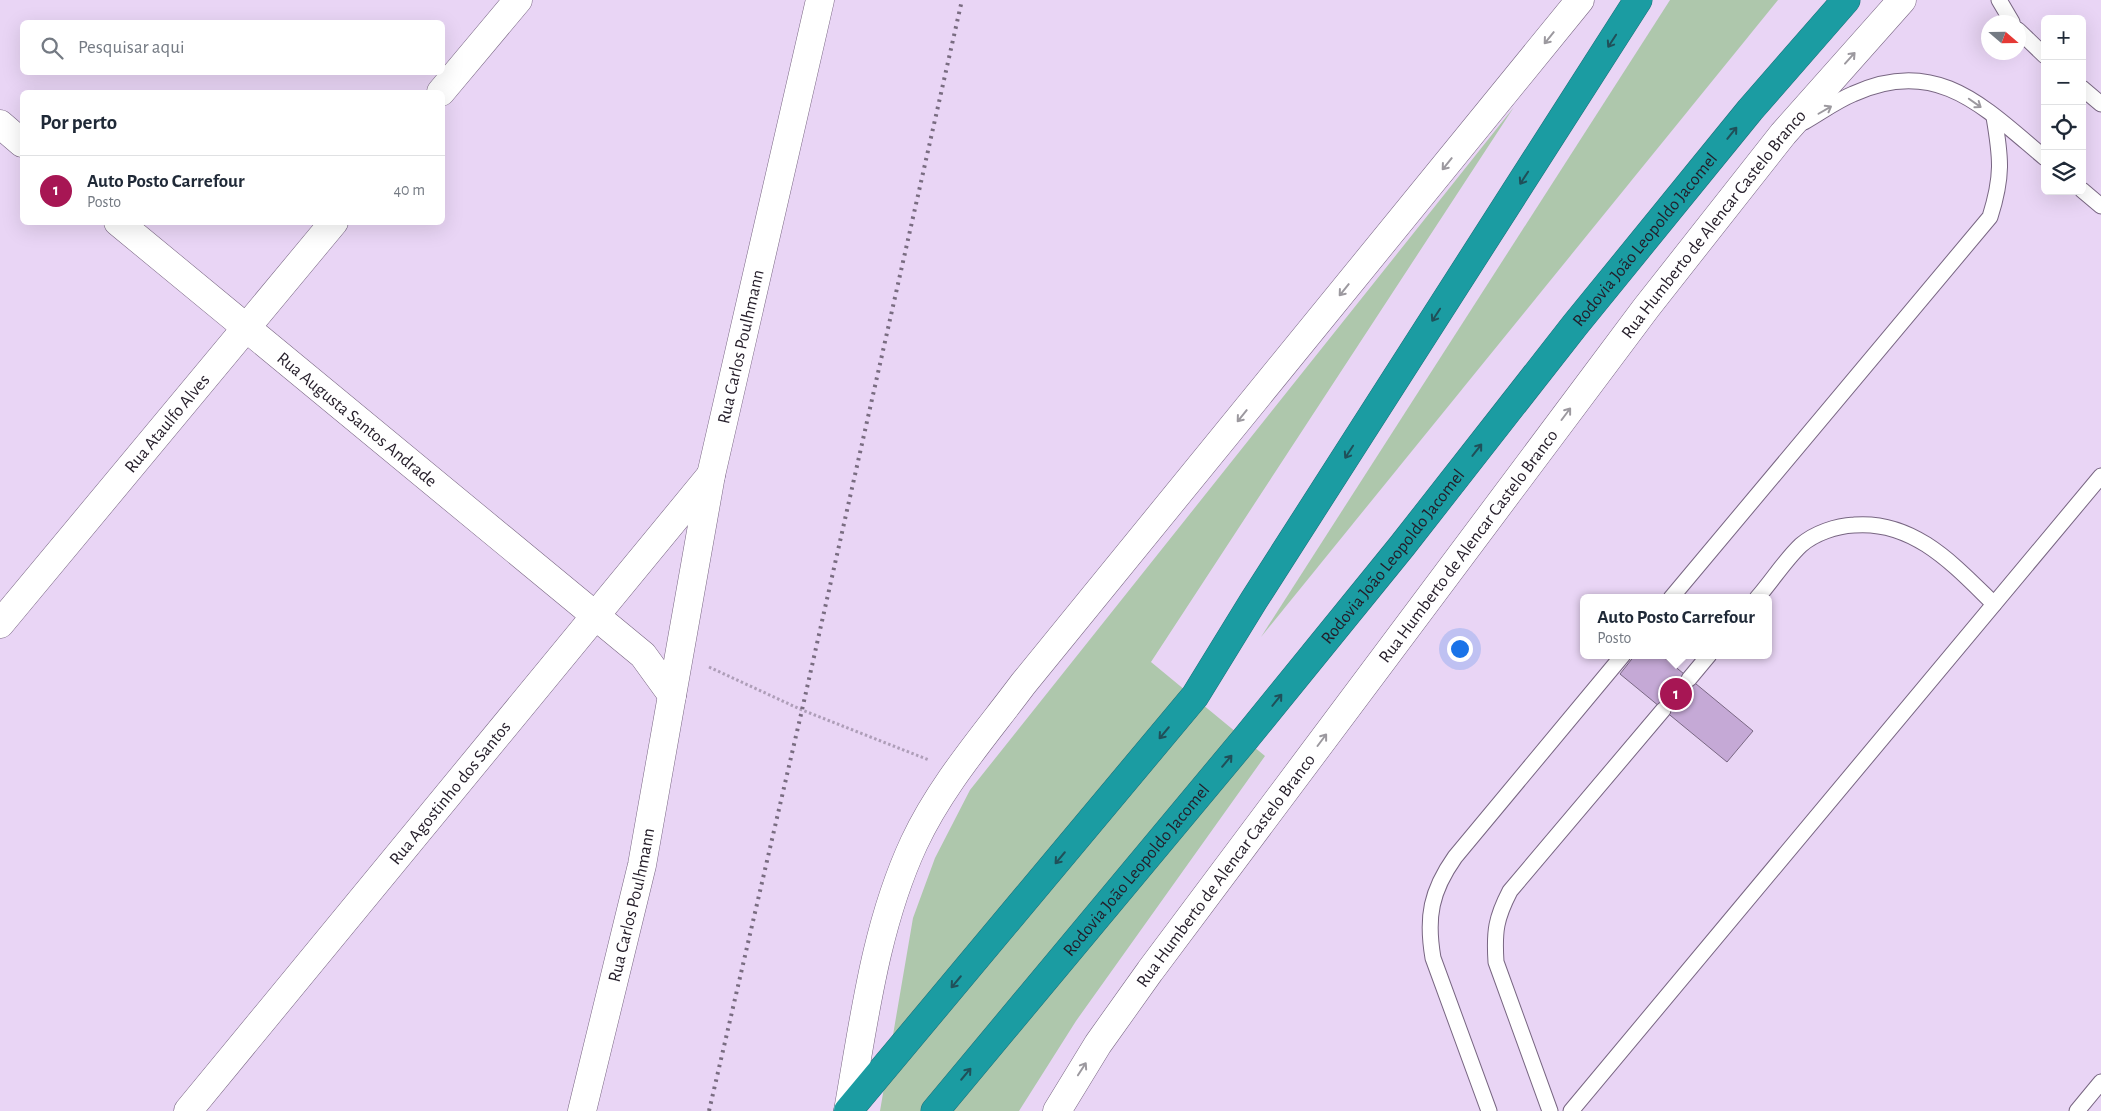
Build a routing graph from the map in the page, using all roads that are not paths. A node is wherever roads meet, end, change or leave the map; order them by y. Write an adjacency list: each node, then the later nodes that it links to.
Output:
1 (518, 0): 11 (street)
2 (820, 0): 24 (street, Rua Carlos Poulhmann)
3 (1580, 0): 41 (street, one-way to 41)
4 (1638, 0): 41 (highway, one-way to 41)
5 (1846, 0): 42 (highway, Rodovia João Leopoldo Jacomel, one-way to 5)
6 (1902, 0): 16 (street, Rua Humberto de Alencar Castelo Branco, one-way to 6)
7 (1999, 0): 8 (lane)
8 (2008, 15)
9 (2026, 38): 10 (lane)
10 (2041, 52)
11 (443, 90)
12 (2086, 91): 13 (lane)
13 (2101, 104)
14 (1994, 117): 16 (lane, one-way to 14); 18 (lane); 28 (lane)
15 (0, 124): 17 (street)
16 (1783, 134): 43 (street, Rua Humberto de Alencar Castelo Branco, one-way to 16)
17 (20, 141)
18 (2041, 155)
19 (2086, 193): 20 (lane)
20 (2101, 206)
21 (122, 225): 23 (street, Rua Augusta Santos Andrade)
22 (332, 225): 23 (street, Rua Ataulfo Alves)
23 (246, 329): 31 (street, Rua Augusta Santos Andrade); 32 (street, Rua Ataulfo Alves)
24 (711, 474): 31 (street, Rua Agostinho dos Santos); 36 (street, Rua Carlos Poulhmann)
25 (2101, 476): 27 (lane)
26 (2101, 484): 27 (lane)
27 (2086, 494): 30 (lane)
28 (1674, 594)
29 (1760, 594): 30 (lane)
30 (1994, 604): 46 (lane)
31 (596, 617): 36 (street); 39 (street, Rua Agostinho dos Santos)
32 (0, 624)
33 (1620, 659): 44 (lane)
34 (1706, 659): 35 (lane)
35 (1689, 679)
36 (672, 695): 40 (street, Rua Carlos Poulhmann)
37 (1663, 710): 45 (lane)
38 (2101, 1082): 47 (lane)
39 (188, 1111)
40 (582, 1111)
41 (848, 1111)
42 (935, 1111)
43 (1057, 1111)
44 (1489, 1111)
45 (1550, 1111)
46 (1571, 1111)
47 (2076, 1111)

